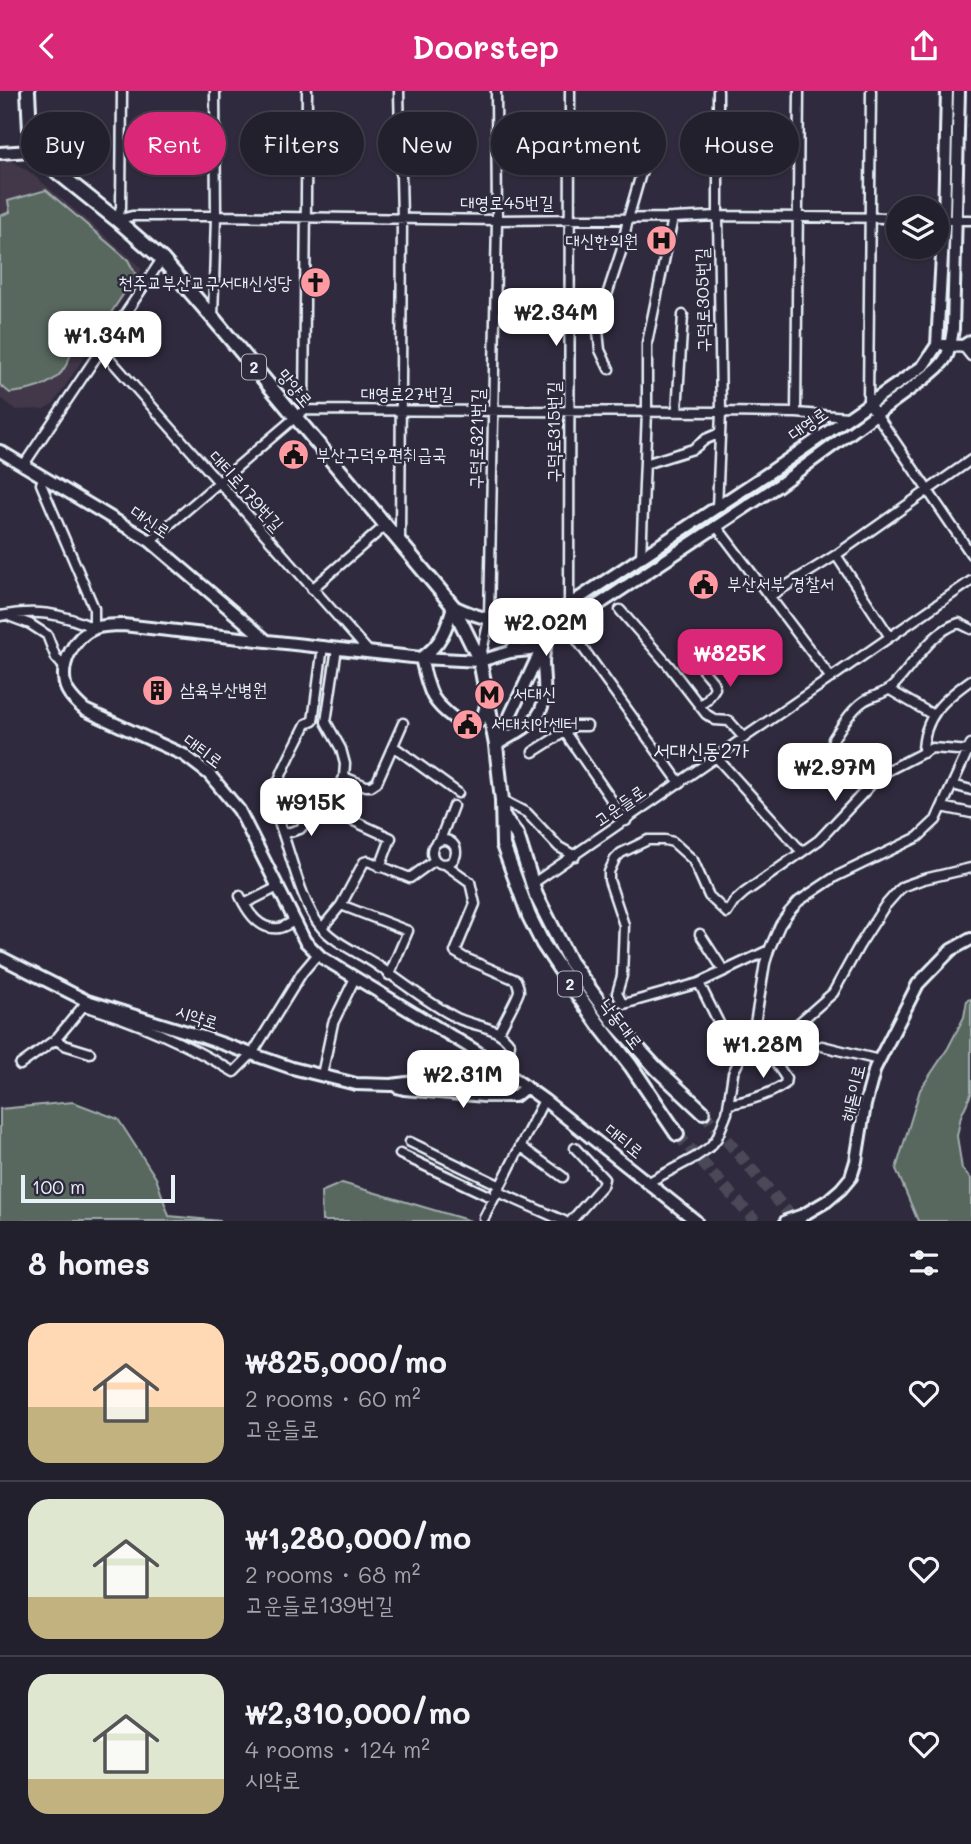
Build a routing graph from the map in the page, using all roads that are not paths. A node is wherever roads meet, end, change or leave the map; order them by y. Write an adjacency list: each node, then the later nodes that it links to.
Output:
1 (28, 91): 13 (main road)
2 (122, 91): 30 (street)
3 (215, 91): 20 (street)
4 (307, 91): 23 (street)
5 (399, 91): 26 (street)
6 (496, 91): 31 (street, 구덕로321번길)
7 (570, 91): 28 (street, 구덕로315번길)
8 (718, 91): 21 (street, 구덕로305번길)
9 (799, 91): 24 (street)
10 (871, 91): 22 (street)
11 (947, 91): 18 (main road, 대영로)
12 (958, 91): 19 (main road, 대영로)
13 (29, 112)
14 (21, 152): 15 (main road)
15 (0, 153)
16 (61, 175): 30 (main road, 망양로 / 2)
17 (641, 175): 29 (street)
18 (945, 196)
19 (947, 196)
20 (216, 216): 23 (street, 대영로45번길); 30 (street, 대영로45번길); 38 (street)
21 (718, 216): 24 (street, 대영로45번길); 27 (street, 대영로45번길); 51 (street, 구덕로305번길)
22 (869, 216): 24 (street, 대영로45번길); 25 (street, 대영로45번길); 45 (street)
23 (306, 217): 26 (street, 대영로45번길); 52 (street)
24 (799, 217): 53 (street)
25 (886, 217)
26 (402, 218): 31 (street, 대영로45번길); 46 (street)
27 (673, 218): 29 (street, 대영로45번길); 49 (street)
28 (570, 219): 29 (street, 대영로45번길); 31 (street, 대영로45번길); 48 (street, 구덕로315번길)
29 (628, 219): 44 (street)
30 (117, 220): 34 (main road, 망양로 / 2)
31 (497, 220): 47 (street, 구덕로321번길)
32 (949, 220): 33 (street)
33 (971, 220)
34 (162, 259): 38 (main road, 망양로 / 2); 42 (street)
35 (943, 259): 40 (main road, 대영로)
36 (948, 259): 41 (main road, 대영로)
37 (683, 314): 50 (street)
38 (213, 318): 52 (main road, 망양로 / 2)
39 (967, 343): 41 (main road); 43 (street)
40 (937, 345): 41 (main road); 45 (main road, 대영로)
41 (950, 345): 54 (main road, 대영로)
42 (102, 350): 60 (street); 62 (street, 대티로179번길)
43 (971, 356)
44 (609, 369)
45 (868, 402): 54 (street); 55 (main road, 대영로)
46 (400, 410): 47 (street, 대영로27번길); 52 (street, 대영로27번길); 68 (street)
47 (494, 410): 48 (street, 대영로27번길); 79 (street, 구덕로321번길)
48 (570, 411): 49 (street, 대영로27번길); 76 (street, 구덕로315번길)
49 (648, 412): 50 (street, 대영로27번길); 59 (street)
50 (677, 412): 51 (street, 대영로27번길)
51 (721, 412): 53 (street, 대영로27번길); 56 (street, 구덕로305번길)
52 (300, 413): 62 (street); 65 (main road, 망양로 / 2)
53 (796, 413): 55 (street, 대영로27번길)
54 (877, 414): 63 (street); 66 (main road, 대영로)
55 (848, 417): 64 (main road, 대영로)
56 (720, 433): 59 (street); 64 (street, 구덕로305번길)
57 (0, 451): 60 (main road, 대신로)
58 (971, 460): 63 (street)
59 (645, 464): 71 (street)
60 (23, 466): 61 (main road, 대신로)
61 (43, 478): 67 (main road, 대신로); 82 (street)
62 (218, 483): 67 (street); 73 (street, 대티로179번길)
63 (928, 489): 69 (street); 70 (street)
64 (717, 508): 71 (main road, 대영로)
65 (386, 526): 68 (main road, 망양로 / 2); 73 (street)
66 (716, 527): 74 (street); 81 (main road, 대영로)
67 (150, 541): 86 (main road, 대신로)
68 (400, 542): 75 (main road, 망양로 / 2)
69 (971, 554)
70 (836, 555): 74 (street); 84 (street)
71 (641, 558): 76 (main road, 대영로)
72 (971, 581): 84 (street, 고운들로)
73 (312, 589): 89 (street, 대티로179번길)
74 (770, 596): 95 (street)
75 (453, 606): 79 (main road); 91 (main road); 92 (main road, 망양로 / 2)
76 (569, 606): 80 (main road, 대영로)
77 (620, 610): 99 (street)
78 (2, 616): 82 (street); 93 (street)
79 (489, 618): 80 (main road); 92 (street, 구덕로321번길)
80 (547, 621): 90 (main road, 대영로)
81 (567, 626): 85 (main road, 대영로); 112 (street)
82 (94, 628): 86 (main road); 93 (main road)
83 (971, 629): 97 (street)
84 (890, 637): 95 (street, 고운들로)
85 (547, 639): 90 (main road, 대영로); 105 (main road); 105 (main road)
86 (267, 641): 87 (main road)
87 (323, 646): 88 (main road); 124 (street)
88 (337, 648): 89 (main road); 111 (street)
89 (369, 652): 91 (main road)
90 (510, 652): 92 (main road, 대영로)
91 (421, 658): 92 (main road); 98 (main road)
92 (480, 661): 98 (main road, 낙동대로 / 2)
93 (65, 668): 133 (main road, 대티로)
94 (702, 669): 99 (street)
95 (831, 678): 104 (street, 고운들로)
96 (971, 680): 100 (street)
97 (890, 690): 100 (street); 114 (street)
98 (488, 701): 105 (main road, 낙동대로 / 2)
99 (700, 705): 104 (street)
100 (933, 715): 109 (street)
101 (403, 723): 106 (street)
102 (587, 726): 103 (street)
103 (564, 731): 108 (street); 123 (street)
104 (744, 738): 110 (street, 고운들로)
105 (496, 745): 117 (main road, 낙동대로 / 2)
106 (393, 746): 111 (street); 116 (street)
107 (970, 748): 109 (street); 113 (street)
108 (533, 752)
109 (923, 753): 114 (street)
110 (716, 757): 112 (street, 고운들로); 126 (street)
111 (344, 777): 120 (street)
112 (680, 783): 123 (street, 고운들로)
113 (953, 785): 115 (street); 119 (street)
114 (867, 789): 126 (street)
115 (971, 790)
116 (458, 793)
117 (502, 800): 122 (main road, 낙동대로 / 2); 127 (street)
118 (453, 806): 125 (street)
119 (942, 807): 121 (street); 139 (street)
120 (330, 810): 124 (street); 130 (street)
121 (971, 813)
122 (503, 815): 132 (main road, 낙동대로 / 2); 164 (main road, 낙동대로 / 2)
123 (626, 821): 127 (street, 고운들로)
124 (283, 834): 136 (street)
125 (440, 841): 128 (street); 129 (street)
126 (802, 852): 145 (street)
127 (575, 856): 132 (street, 고운들로)
128 (435, 860): 129 (street); 130 (street)
129 (445, 864): 148 (street)
130 (380, 867): 134 (street)
131 (971, 868): 151 (street)
132 (532, 884): 163 (main road, 낙동대로 / 2)
133 (278, 887): 135 (main road, 대티로); 135 (street)
134 (341, 905): 136 (street); 143 (street)
135 (295, 921): 140 (main road, 대티로)
136 (322, 928): 143 (street)
137 (700, 934): 142 (street)
138 (971, 939): 155 (main road, 해돋이로)
139 (769, 950): 142 (street); 150 (street)
140 (318, 954): 144 (main road, 대티로); 154 (street)
141 (0, 957): 146 (main road, 시약로)
142 (724, 971): 145 (street)
143 (389, 975): 148 (street)
144 (355, 978): 157 (main road, 대티로); 158 (street)
145 (699, 983): 147 (street)
146 (85, 1004): 149 (street); 154 (main road, 시약로); 154 (street)
147 (721, 1027)
148 (499, 1033): 157 (street)
149 (55, 1039): 153 (street); 156 (street)
150 (748, 1044): 151 (street); 162 (street)
151 (770, 1045): 162 (street)
152 (822, 1046): 155 (street)
153 (90, 1053)
154 (252, 1054): 158 (main road, 시약로)
155 (879, 1060): 173 (main road, 해돋이로)
156 (20, 1065)
157 (498, 1067): 159 (main road, 시약로); 160 (main road, 대티로)
158 (322, 1075): 159 (main road, 시약로)
159 (391, 1085): 160 (main road, 시약로)
160 (526, 1087): 161 (main road, 대티로)
161 (544, 1100): 166 (street); 170 (main road, 대티로)
162 (729, 1104): 170 (street)
163 (703, 1112)
164 (677, 1134)
165 (410, 1142): 171 (street)
166 (520, 1146): 169 (street); 171 (street)
167 (575, 1149): 175 (street)
168 (400, 1154): 171 (street)
169 (563, 1177)
170 (647, 1183): 176 (main road, 대티로)
171 (496, 1191): 172 (street); 174 (street)
172 (484, 1218)
173 (801, 1218): 177 (main road, 해돋이로)
174 (564, 1221)
175 (571, 1221)
176 (696, 1221)
177 (786, 1221)

